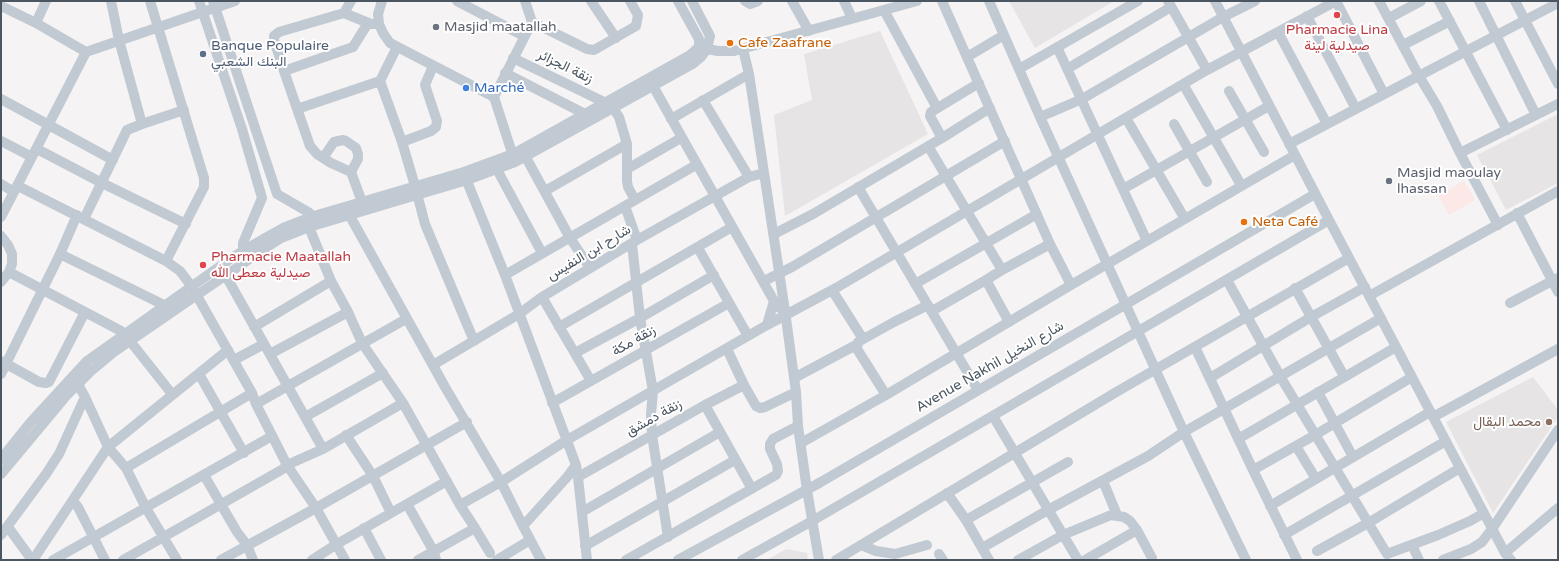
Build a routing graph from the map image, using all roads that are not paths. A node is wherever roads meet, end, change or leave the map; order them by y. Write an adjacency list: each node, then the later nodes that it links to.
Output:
1 (46, 1): 44 (street)
2 (111, 1): 55 (street)
3 (150, 1): 47 (street)
4 (200, 1): 35 (street)
5 (235, 1): 31 (street)
6 (350, 1): 36 (street)
7 (382, 1): 46 (street)
8 (457, 1): 51 (street)
9 (525, 1): 43 (street)
10 (591, 1): 53 (street)
11 (630, 1): 53 (street)
12 (678, 1): 59 (street)
13 (692, 1): 59 (street)
14 (745, 1): 15 (street)
15 (758, 1)
16 (792, 1): 48 (street)
17 (844, 1): 39 (street)
18 (917, 1): 34 (street)
19 (942, 1): 64 (street)
20 (989, 1): 50 (street)
21 (1138, 1): 58 (street)
22 (1215, 1): 38 (street)
23 (1254, 1): 38 (street)
24 (1334, 1): 37 (street); 80 (street)
25 (1380, 1): 40 (street)
26 (1421, 1): 40 (street)
27 (1439, 1): 42 (street)
28 (1478, 1): 52 (street)
29 (1515, 1): 41 (street)
30 (1558, 3): 41 (street)
31 (214, 4): 35 (street); 143 (street)
32 (1169, 4): 54 (street); 68 (street)
33 (1, 6): 44 (street)
34 (884, 10): 39 (street); 88 (street)
35 (203, 11): 47 (street); 146 (street)
36 (344, 13): 45 (street); 70 (street)
37 (1307, 16): 49 (street); 91 (street)
38 (1223, 17): 54 (street); 61 (street)
39 (852, 18): 48 (street)
40 (1389, 18): 56 (street)
41 (1525, 20): 52 (street); 77 (street)
42 (1450, 21): 56 (street); 63 (street)
43 (532, 22): 51 (street); 53 (street)
44 (36, 23): 62 (street)
45 (368, 23): 46 (street); 70 (street)
46 (379, 24): 57 (street)
47 (158, 27): 55 (street); 92 (street)
48 (809, 31): 60 (street)
49 (1278, 32): 61 (street); 102 (street)
50 (1004, 35): 64 (street); 67 (street)
51 (524, 36): 65 (street)
52 (1495, 36): 63 (street); 93 (street)
53 (616, 38)
54 (1188, 38): 69 (street); 83 (street)
55 (119, 40): 62 (street); 100 (street)
56 (1402, 45): 73 (street)
57 (397, 47): 66 (street); 74 (street)
58 (1057, 47): 67 (street); 68 (street)
59 (703, 48): 60 (street); 78 (street); 86 (street)
60 (743, 49): 72 (street)
61 (1241, 51): 69 (street); 87 (street)
62 (86, 52): 99 (street)
63 (1466, 52): 73 (street); 103 (street)
64 (967, 57): 75 (street)
65 (513, 58): 71 (street); 86 (street, زنقة الجزائر)
66 (433, 66): 81 (street); 110 (street)
67 (1018, 69): 95 (street)
68 (1068, 69): 83 (street)
69 (1207, 70): 76 (street)
70 (284, 71): 90 (street)
71 (505, 73): 81 (street); 94 (street)
72 (749, 74): 84 (street); 128 (street)
73 (1419, 76): 80 (street); 117 (street)
74 (380, 82): 90 (street); 110 (street)
75 (979, 83): 88 (street); 89 (street)
76 (1183, 84): 96 (street); 107 (street)
77 (1558, 84)
78 (653, 86): 86 (street); 97 (street)
79 (1229, 91): 98 (street)
80 (1384, 94): 91 (street)
81 (494, 97): 119 (street)
82 (1, 98): 99 (street)
83 (1082, 99): 95 (street); 104 (street)
84 (703, 100): 97 (street); 130 (street)
85 (1558, 104): 93 (street)
86 (608, 105): 94 (street); 111 (street)
87 (1269, 106): 98 (street); 112 (street)
88 (937, 108): 106 (street)
89 (990, 108): 106 (street); 109 (street)
90 (297, 109): 121 (street)
91 (1356, 109): 102 (street)
92 (184, 110): 100 (street); 160 (street)
93 (1536, 115): 103 (street)
94 (589, 116): 119 (street)
95 (1040, 116): 120 (street)
96 (1126, 118): 104 (street); 126 (street)
97 (670, 119): 105 (street)
98 (1244, 120): 107 (street); 115 (street)
99 (49, 124): 116 (street); 122 (street)
100 (142, 124): 122 (street)
101 (1174, 124): 114 (street)
102 (1327, 124): 112 (street)
103 (1507, 130): 117 (street)
104 (1097, 134): 120 (street); 139 (street)
105 (681, 138): 123 (street); 125 (street)
106 (942, 138): 113 (street)
107 (1214, 138): 114 (street); 136 (street)
108 (1, 141): 116 (street)
109 (1005, 141): 131 (street); 132 (street)
110 (402, 142): 140 (street)
111 (627, 144): 125 (street); 141 (street)
112 (1289, 144): 118 (street)
113 (928, 146): 131 (street); 137 (street)
114 (1189, 152): 126 (street); 133 (street)
115 (1264, 152)
116 (34, 153): 134 (street); 138 (street)
117 (1460, 153): 161 (street)
118 (1295, 155): 136 (street); 144 (street)
119 (519, 156): 124 (street); 141 (street)
120 (1059, 157): 132 (street); 178 (street)
121 (323, 158): 127 (street); 127 (street)
122 (113, 160): 134 (street)
123 (696, 164): 145 (street); 147 (street)
124 (495, 166): 129 (street); 173 (street)
125 (627, 169): 147 (street)
126 (1156, 171): 139 (street); 157 (street)
127 (351, 172): 148 (street)
128 (764, 173): 130 (street, شارح ابن النفيس); 164 (street)
129 (465, 176): 140 (street); 183 (street)
130 (749, 176): 145 (street, شارح ابن النفيس)
131 (946, 176): 151 (street); 156 (street)
132 (1022, 179): 151 (street); 152 (street)
133 (1207, 182)
134 (102, 183): 155 (street); 160 (street)
135 (1, 184): 138 (street)
136 (1241, 185): 157 (street)
137 (858, 187): 156 (street); 164 (street)
138 (16, 189): 154 (street); 155 (street)
139 (1124, 189): 167 (street)
140 (416, 190): 148 (street); 150 (street); 224 (street)
141 (545, 191): 166 (street)
142 (1558, 191): 153 (street)
143 (277, 194): 146 (street); 158 (street)
144 (1315, 194): 159 (street); 205 (street, Avenue Nakhil شارع النخيل)
145 (714, 196): 163 (street); 168 (street, شارح ابن النفيس)
146 (262, 198): 175 (street)
147 (635, 200): 149 (street)
148 (362, 202): 150 (street)
149 (625, 206): 166 (street); 168 (street)
150 (347, 210): 158 (street); 216 (street)
151 (967, 211): 169 (street); 172 (street)
152 (1037, 214): 169 (street); 170 (street)
153 (1517, 214): 161 (street); 186 (street)
154 (1, 216)
155 (80, 217): 174 (street); 177 (street)
156 (876, 217): 172 (street); 182 (street)
157 (1185, 219): 167 (street)
158 (317, 220): 162 (street); 175 (street)
159 (1329, 220): 176 (street); 188 (street)
160 (186, 224): 177 (street)
161 (1498, 225): 199 (street)
162 (310, 227): 175 (street); 189 (street)
163 (732, 227): 171 (street); 190 (street)
164 (774, 234): 182 (street)
165 (1, 236): 181 (street)
166 (570, 238): 173 (street); 179 (street)
167 (1147, 241): 178 (street)
168 (634, 242): 179 (street, شارح ابن النفيس); 192 (street)
169 (986, 242): 180 (street); 193 (street)
170 (1050, 244): 180 (street); 194 (street)
171 (698, 248): 184 (street); 192 (street)
172 (897, 252): 193 (street); 197 (street)
173 (542, 253): 183 (street)
174 (60, 254): 196 (street); 206 (street)
175 (248, 254): 185 (street); 198 (street)
176 (1349, 258): 195 (street); 199 (street)
177 (166, 261): 198 (street)
178 (1108, 264): 194 (street); 205 (street)
179 (590, 268): 201 (street, شارح ابن النفيس)
180 (1002, 270): 187 (street)
181 (9, 272): 191 (street); 196 (street)
182 (778, 273): 190 (street); 210 (street)
183 (505, 275): 211 (street)
184 (714, 275): 203 (street); 214 (street)
185 (226, 276): 198 (street); 219 (street)
186 (1555, 279): 200 (street); 204 (street)
187 (986, 280): 207 (street); 217 (street)
188 (1227, 280): 212 (street); 221 (street)
189 (331, 281): 209 (street); 219 (street)
190 (764, 281): 202 (street)
191 (1, 282)
192 (636, 283): 214 (street); 220 (street)
193 (915, 284): 207 (street)
194 (1071, 285): 217 (street)
195 (1295, 288): 212 (street); 213 (street)
196 (42, 290): 208 (street); 240 (street)
197 (832, 290): 210 (street); 225 (street)
198 (195, 291): 206 (street); 223 (street); 234 (street)
199 (1367, 291): 213 (street); 215 (street)
200 (1558, 292)
201 (542, 298): 211 (street, شارح ابن النفيس); 220 (street)
202 (774, 301): 210 (street); 218 (street)
203 (729, 303): 222 (street); 235 (street, زنقة مكة)
204 (1510, 303)
205 (1126, 304): 221 (street); 255 (street, Avenue Nakhil شارع النخيل)
206 (164, 307): 223 (street)
207 (930, 308): 225 (street); 237 (street)
208 (85, 312): 223 (street); 240 (street)
209 (348, 312): 226 (street); 238 (street)
210 (785, 313): 218 (street); 249 (street)
211 (519, 314): 224 (street, شارح ابن النفيس); 264 (street)
212 (1246, 317): 228 (street); 229 (street)
213 (1311, 317): 228 (street); 230 (street)
214 (640, 318): 235 (street); 236 (street)
215 (1381, 318): 230 (street); 231 (street)
216 (406, 319): 226 (street); 241 (street)
217 (1009, 322): 237 (street)
218 (767, 325): 222 (street)
219 (254, 327): 227 (street)
220 (559, 327): 236 (street)
221 (1138, 332): 242 (street); 271 (street)
222 (748, 336): 232 (street)
223 (127, 338): 251 (street); 260 (street)
224 (474, 341): 241 (street, شارح ابن النفيس)
225 (860, 342): 249 (street); 261 (street)
226 (362, 343): 243 (street); 254 (street)
227 (264, 344): 238 (street); 239 (street)
228 (1263, 346): 246 (street); 250 (street)
229 (1195, 347): 242 (street); 250 (street)
230 (1328, 347): 246 (street); 247 (street)
231 (1396, 347): 247 (street); 248 (street)
232 (727, 349): 253 (street); 256 (street)
233 (1558, 349): 270 (street)
234 (228, 350): 239 (street); 245 (street)
235 (647, 350): 252 (street, زنقة مكة); 256 (street)
236 (575, 353): 252 (street)
237 (956, 353): 255 (street); 261 (street)
238 (270, 354): 254 (street)
239 (234, 360): 259 (street)
240 (4, 362): 244 (street)
241 (433, 365): 273 (street)
242 (1156, 369): 278 (street); 292 (street)
243 (383, 373): 263 (street); 272 (street)
244 (1, 374)
245 (199, 374): 260 (street); 269 (street)
246 (1280, 376): 266 (street); 268 (street)
247 (1344, 376): 258 (street)
248 (1412, 377): 270 (street); 274 (street)
249 (794, 378): 257 (street)
250 (1210, 378): 268 (street)
251 (75, 379): 262 (street); 295 (street)
252 (591, 381): 264 (street, زنقة مكة)
253 (744, 385): 257 (street); 267 (street, زنقة دمشق)
254 (288, 386): 265 (street); 272 (street)
255 (978, 390): 314 (street, Avenue Nakhil شارع النخيل)
256 (653, 391): 280 (street); 284 (street)
257 (796, 392): 275 (street)
258 (1318, 392): 266 (street); 274 (street)
259 (252, 393): 265 (street); 269 (street)
260 (172, 394): 289 (street)
261 (886, 396): 286 (street)
262 (85, 397): 289 (street); 339 (street)
263 (403, 403): 279 (street); 287 (street)
264 (552, 403): 284 (street)
265 (256, 404): 282 (street)
266 (1297, 404): 281 (street); 283 (street)
267 (705, 405): 277 (street); 280 (street, زنقة دمشق)
268 (1224, 409): 278 (street); 283 (street)
269 (221, 411): 291 (street); 299 (street)
270 (1432, 414): 285 (street); 293 (street)
271 (993, 416): 292 (street); 332 (street)
272 (305, 417): 290 (street)
273 (467, 422): 287 (street); 311 (street)
274 (1335, 423): 281 (street); 293 (street)
275 (798, 426): 286 (street); 313 (street)
276 (1558, 430): 337 (street)
277 (720, 432): 294 (street); 302 (street)
278 (1184, 432): 310 (street); 381 (street)
279 (346, 435): 290 (street); 306 (street)
280 (652, 435): 302 (street); 307 (street, زنقة دمشق)
281 (1315, 435): 288 (street); 300 (street)
282 (272, 436): 291 (street); 297 (street)
283 (1238, 439): 303 (street)
284 (567, 440): 298 (street); 311 (street)
285 (1446, 442): 301 (street); 316 (street)
286 (801, 443): 314 (street)
287 (427, 444): 306 (street); 309 (street)
288 (1296, 446): 303 (street); 308 (street)
289 (108, 447): 299 (street); 317 (street)
290 (323, 449): 297 (street)
291 (244, 453): 305 (street)
292 (1014, 453): 312 (street); 315 (street)
293 (1353, 457): 300 (street)
294 (736, 460): 313 (street); 318 (street)
295 (3, 462): 304 (street)
296 (1068, 462): 312 (street)
297 (287, 465): 319 (street); 324 (street)
298 (576, 465): 307 (street); 334 (street)
299 (126, 468): 323 (street)
300 (1334, 468): 308 (street); 316 (street)
301 (1460, 468): 329 (street); 333 (street)
302 (657, 469): 318 (street); 327 (street)
303 (1253, 470): 322 (street)
304 (1, 474)
305 (204, 475): 319 (street); 323 (street)
306 (373, 476): 324 (street); 328 (street)
307 (578, 477): 327 (street)
308 (1316, 479): 322 (street)
309 (447, 481): 320 (street); 321 (street)
310 (1103, 481): 326 (street); 330 (street)
311 (501, 482): 321 (street); 334 (street)
312 (1031, 482): 326 (street); 331 (street)
313 (752, 489): 343 (street)
314 (807, 490): 332 (street); 373 (street, Avenue Nakhil شارع النخيل)
315 (947, 493): 331 (street); 348 (street)
316 (1352, 497): 333 (street); 341 (street)
317 (73, 501): 344 (street); 359 (street)
318 (662, 503): 343 (street); 351 (street)
319 (221, 504): 342 (street); 347 (street)
320 (407, 504): 328 (street); 354 (street)
321 (460, 505): 336 (street)
322 (1270, 506): 341 (street)
323 (146, 508): 342 (street); 344 (street)
324 (316, 508): 346 (street); 347 (street)
325 (1558, 508): 356 (street)
326 (1048, 510): 340 (street); 352 (street)
327 (582, 512): 351 (street)
328 (391, 513): 335 (street)
329 (1484, 513): 337 (street); 350 (street)
330 (1116, 515): 338 (street); 340 (street)
331 (966, 520): 352 (street)
332 (812, 521): 374 (street); 375 (street)
333 (1368, 523): 350 (street); 353 (street)
334 (522, 526): 345 (street)
335 (364, 528): 346 (street); 368 (street)
336 (475, 528): 354 (street); 355 (street)
337 (1492, 529): 356 (street); 358 (street)
338 (1137, 530): 357 (street); 380 (street)
339 (4, 531): 359 (street)
340 (1063, 535): 378 (street); 379 (street)
341 (1284, 535): 382 (street)
342 (163, 537): 362 (street); 363 (street)
343 (668, 537): 372 (street)
344 (93, 538): 360 (street); 361 (street)
345 (530, 540): 355 (street); 370 (street)
346 (337, 544): 366 (street); 367 (street)
347 (247, 545): 364 (street); 365 (street)
348 (861, 545): 349 (street); 376 (street)
349 (927, 545)
350 (1412, 545): 383 (street)
351 (585, 546): 371 (street)
352 (982, 548): 377 (street)
353 (1317, 551)
354 (435, 556): 369 (street)
355 (493, 557)
356 (1508, 557)
357 (1151, 559)
358 (1448, 559)
359 (32, 560)
360 (53, 560)
361 (105, 560)
362 (123, 560)
363 (177, 560)
364 (221, 560)
365 (253, 560)
366 (312, 560)
367 (345, 560)
368 (381, 560)
369 (418, 560)
370 (541, 560)
371 (587, 560)
372 (626, 560)
373 (678, 560)
374 (742, 560)
375 (819, 560)
376 (836, 560)
377 (988, 560)
378 (1018, 560)
379 (1078, 560)
380 (1085, 560)
381 (1246, 560)
382 (1297, 560)
383 (1419, 560)

